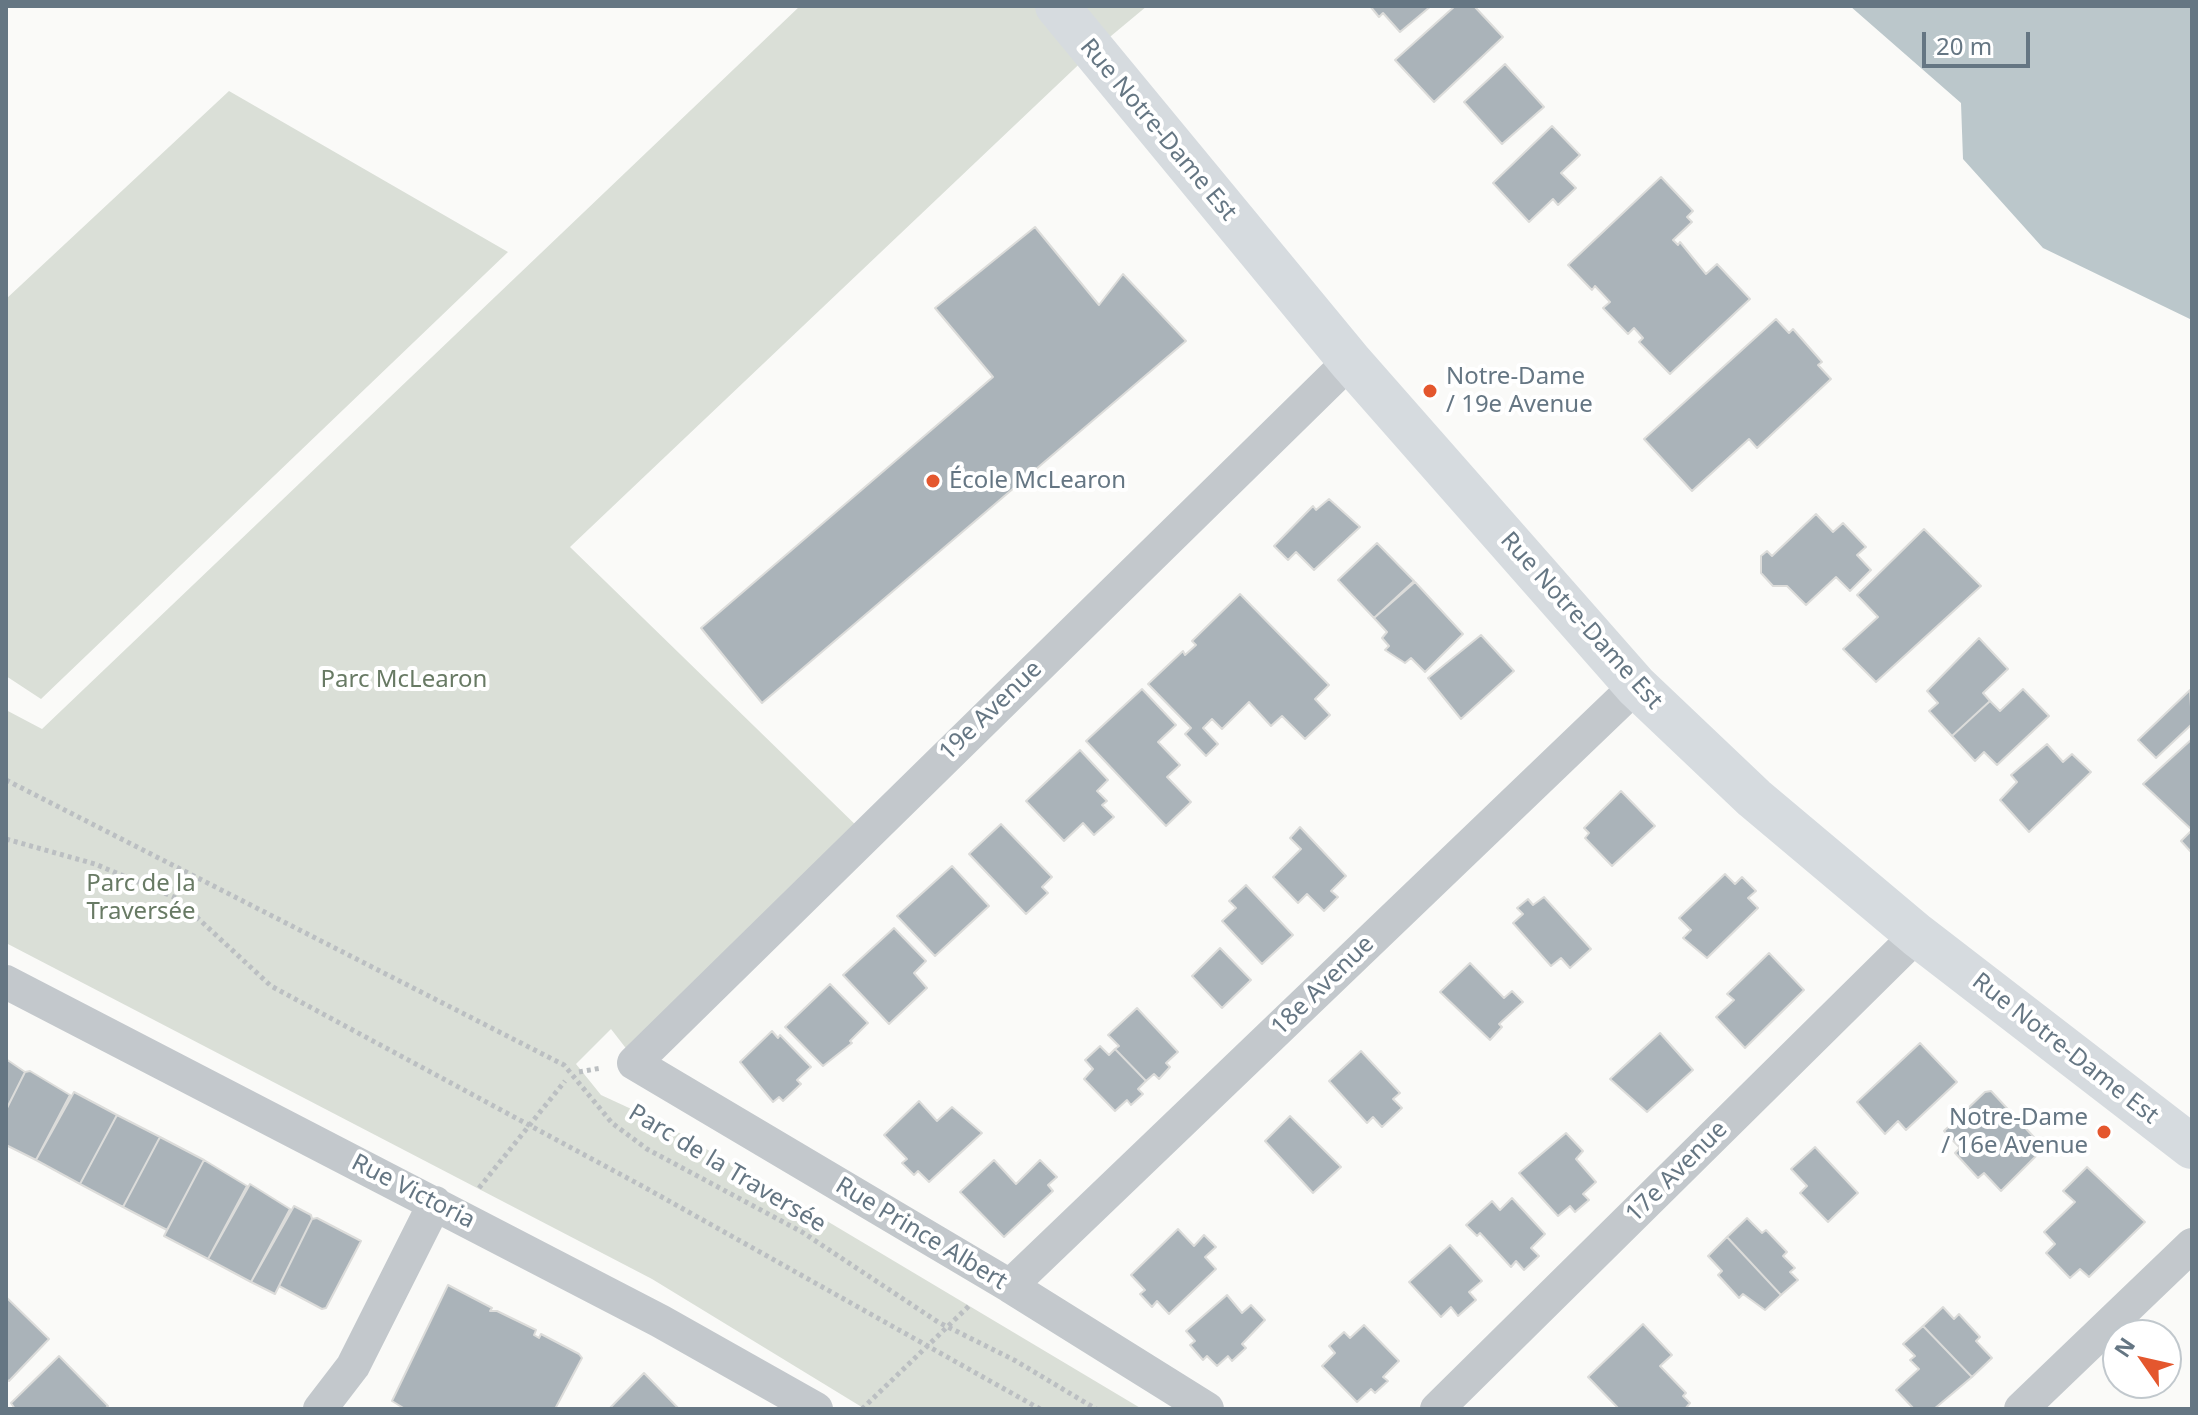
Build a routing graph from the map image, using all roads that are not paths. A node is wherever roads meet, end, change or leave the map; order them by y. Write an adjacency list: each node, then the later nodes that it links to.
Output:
1 (1057, 6): 2 (main road, Rue Notre-Dame Est)
2 (1350, 361): 3 (main road, Rue Notre-Dame Est); 6 (street, 19e Avenue)
3 (1636, 686): 4 (main road, Rue Notre-Dame Est); 10 (street, 18e Avenue)
4 (1917, 935): 7 (main road, Rue Notre-Dame Est); 14 (street, 17e Avenue)
5 (6, 982): 8 (street, Rue Victoria)
6 (634, 1063): 10 (street, Rue Prince Albert)
7 (2192, 1147)
8 (435, 1203): 11 (street); 12 (street, Rue Victoria)
9 (2192, 1245): 15 (street)
10 (1003, 1282): 13 (street, Rue Prince Albert)
11 (320, 1409)
12 (816, 1409)
13 (1207, 1409)
14 (1437, 1409)
15 (2021, 1409)

